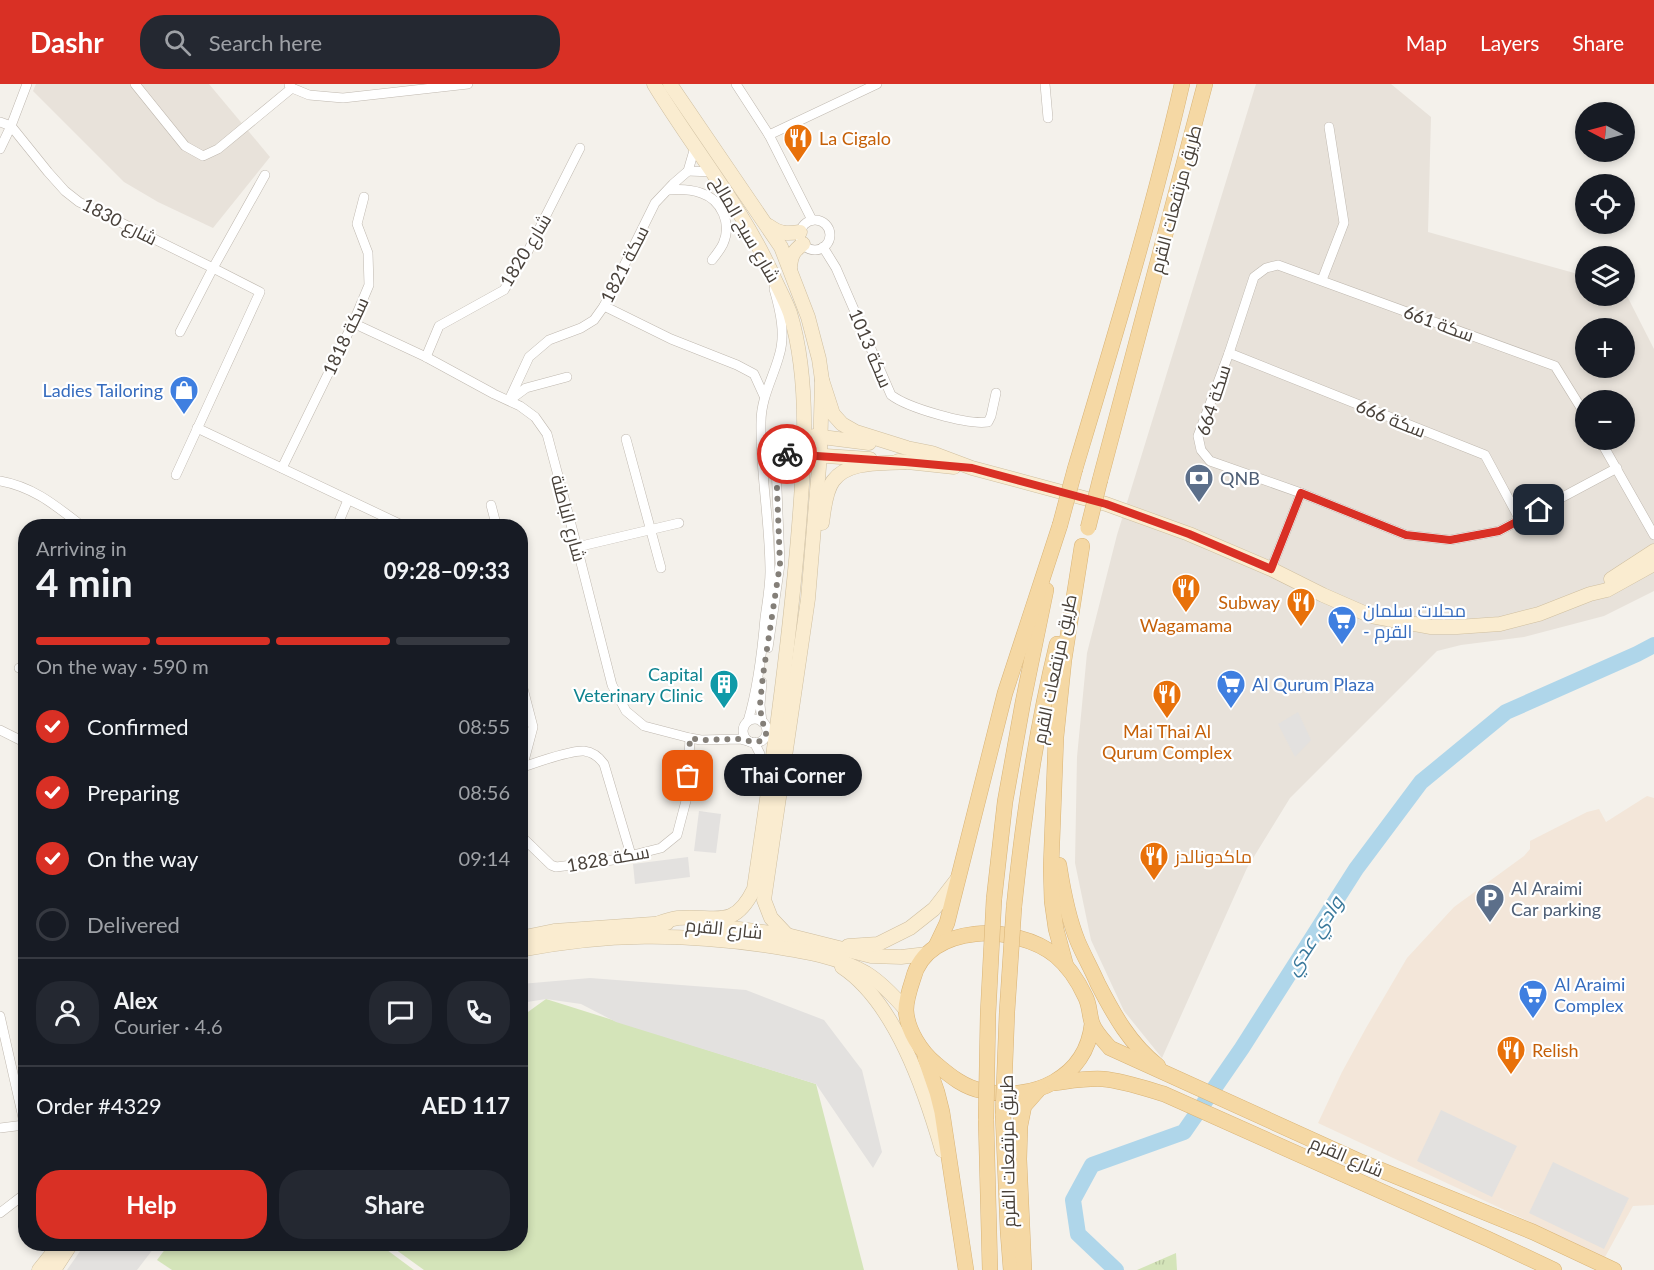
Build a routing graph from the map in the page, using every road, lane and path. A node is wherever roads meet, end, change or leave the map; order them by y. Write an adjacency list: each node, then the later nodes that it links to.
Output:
1 (27, 84): 14 (street)
2 (135, 84): 11 (street)
3 (468, 84): 11 (street)
4 (654, 84): 17 (street, شارع سيح المالح)
5 (670, 84): 26 (street, شارع سيح المالح)
6 (736, 84): 16 (street)
7 (877, 84): 16 (street)
8 (1045, 84): 12 (street)
9 (1182, 84): 70 (main road, طريق مرتفعات القرم, bridge)
10 (1205, 84): 73 (main road, طريق مرتفعات القرم, bridge)
11 (290, 86)
12 (1048, 118)
13 (0, 122): 14 (street)
14 (11, 126): 19 (street); 31 (street, 1830 شارع)
15 (1329, 127): 34 (street)
16 (769, 135): 25 (street)
17 (694, 147): 20 (street); 21 (street, شارع سيح المالح)
18 (580, 148): 39 (street, 1820 شارع)
19 (0, 149)
20 (688, 171): 21 (street); 23 (street, سكة 1821)
21 (713, 172): 29 (street, شارع سيح المالح)
22 (265, 175): 31 (street)
23 (668, 190): 30 (street); 35 (street, سكة 1821)
24 (364, 197): 36 (street, سكة 1818)
25 (812, 220): 27 (street); 28 (street)
26 (764, 223): 27 (street); 33 (street, شارع سيح المالح)
27 (802, 238): 28 (street); 33 (street)
28 (823, 247): 44 (street, سكة 1013)
29 (764, 255): 40 (street); 49 (street, شارع سيح المالح)
30 (712, 260)
31 (213, 267): 37 (street); 48 (street, 1830 شارع)
32 (1266, 268): 34 (street, سكة 661); 38 (street, سكة 664)
33 (790, 270): 43 (street, شارع سيح المالح)
34 (1322, 280): 46 (street, سكة 661)
35 (604, 306): 41 (street); 47 (street, سكة 1821)
36 (353, 323): 39 (street, شارع الباطنة); 57 (street, سكة 1818)
37 (180, 332)
38 (1229, 353): 61 (street, سكة 664); 68 (street, سكة 666)
39 (426, 357): 47 (street, شارع الباطنة)
40 (775, 369): 41 (street); 45 (street)
41 (754, 374): 45 (street)
42 (567, 377): 47 (street)
43 (822, 380): 50 (street, شارع سيح المالح); 55 (street)
44 (996, 393)
45 (764, 396): 56 (street)
46 (1575, 398)
47 (509, 400): 74 (street, شارع الباطنة)
48 (197, 428): 57 (street); 59 (street)
49 (805, 436): 50 (street); 53 (street, شارع سيح المالح); 56 (street)
50 (821, 437): 54 (street, شارع سيح المالح); 55 (street)
51 (626, 439): 71 (street)
52 (1606, 450): 58 (street)
53 (803, 454): 54 (street); 82 (street); 91 (street, شارع سيح المالح)
54 (820, 455): 55 (street); 79 (street, شارع سيح المالح)
55 (906, 455): 78 (street); 79 (street)
56 (762, 458): 83 (street)
57 (282, 468): 62 (street)
58 (1617, 468): 68 (street, سكة 664); 72 (street)
59 (176, 475)
60 (0, 481): 64 (street)
61 (1301, 493): 68 (street, سكة 664); 78 (street)
62 (348, 500): 65 (street); 66 (street)
63 (491, 505): 67 (street)
64 (73, 519)
65 (340, 519)
66 (389, 519)
67 (495, 519)
68 (1520, 520)
69 (679, 524): 71 (street)
70 (1060, 525): 95 (main road); 121 (main road, طريق مرتفعات القرم, bridge)
71 (651, 530): 74 (street); 77 (street)
72 (1654, 535)
73 (1082, 546): 92 (main road); 122 (main road, طريق مرتفعات القرم, bridge)
74 (577, 547): 85 (street, شارع الباطنة)
75 (1654, 551): 80 (street)
76 (1654, 564): 80 (street)
77 (661, 568)
78 (1271, 569): 80 (street)
79 (810, 574): 97 (street, شارع سيح المالح)
80 (1590, 594)
81 (528, 708): 89 (street)
82 (762, 722): 83 (street); 88 (street)
83 (746, 724): 86 (street); 88 (street)
84 (0, 730): 87 (street)
85 (690, 738): 86 (street, شارع الباطنة); 94 (street, سكة 1828)
86 (730, 738): 88 (street, شارع الباطنة)
87 (18, 739)
88 (752, 742): 91 (street)
89 (528, 747)
90 (528, 769): 94 (street)
91 (766, 806): 96 (street, شارع سيح المالح)
92 (1054, 814): 102 (main road); 107 (main road)
93 (528, 843): 94 (street, سكة 1828)
94 (631, 855)
95 (958, 878): 100 (main road); 101 (street)
96 (659, 923): 97 (street, شارع القرم); 98 (street, شارع القرم)
97 (787, 935): 101 (street, شارع القرم)
98 (528, 936)
99 (528, 948): 101 (street, شارع القرم)
100 (931, 950): 101 (street, شارع القرم); 102 (main road); 103 (main road)
101 (831, 952): 103 (street, شارع القرم); 113 (street)
102 (1066, 966): 105 (main road)
103 (906, 1010): 106 (main road)
104 (0, 1016): 110 (street)
105 (1092, 1024): 107 (main road, شارع القرم); 108 (main road)
106 (924, 1054): 109 (main road); 113 (main road)
107 (1172, 1077): 125 (main road, شارع القرم)
108 (1054, 1083): 109 (main road); 124 (main road, شارع القرم)
109 (1039, 1089): 123 (main road)
110 (18, 1097)
111 (0, 1128): 112 (street)
112 (18, 1128)
113 (951, 1180): 120 (main road)
114 (18, 1199): 115 (street)
115 (0, 1213)
116 (54, 1251): 118 (street)
117 (66, 1251): 119 (street)
118 (39, 1270)
119 (54, 1270)
120 (966, 1270)
121 (990, 1270)
122 (1011, 1270)
123 (1024, 1270)
124 (1554, 1270)
125 (1614, 1270)

